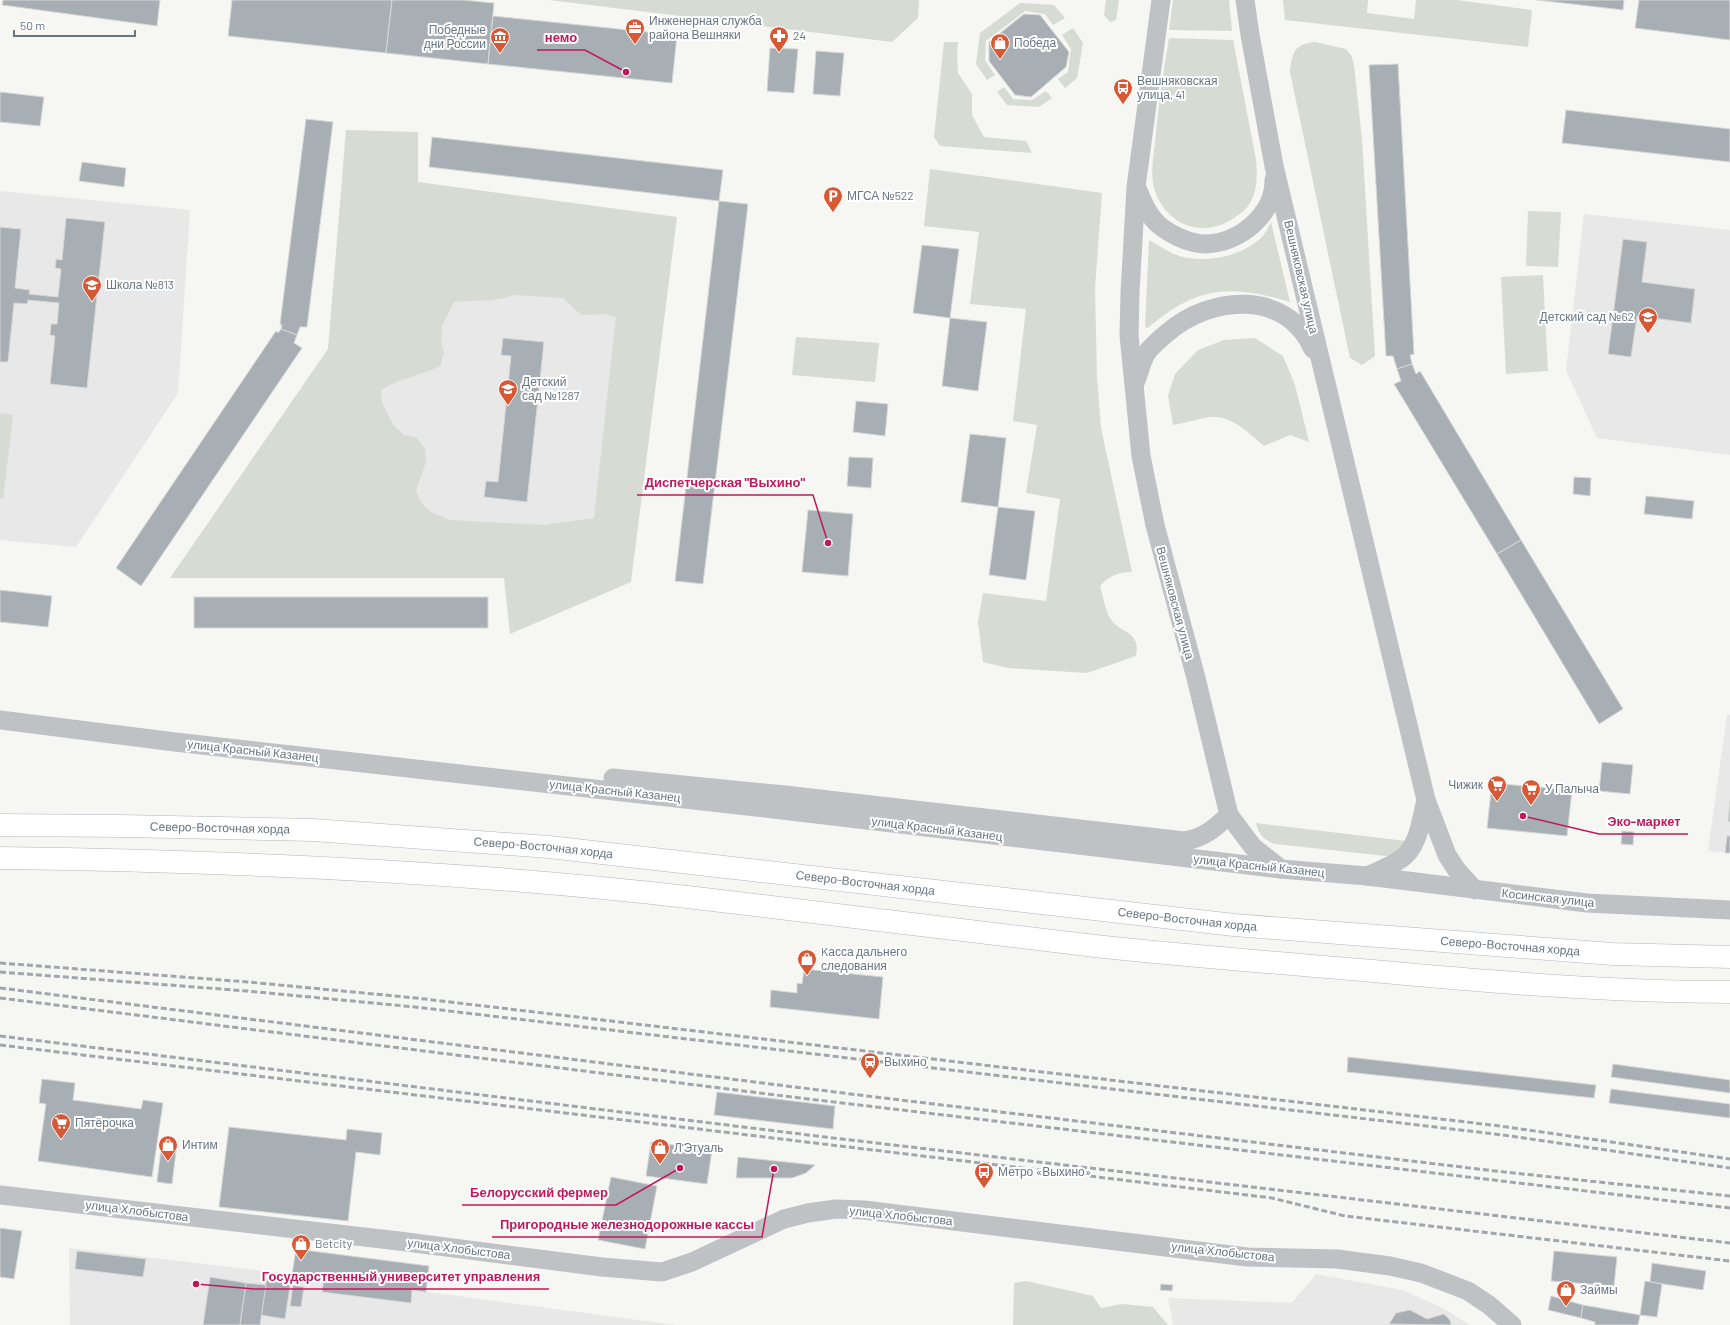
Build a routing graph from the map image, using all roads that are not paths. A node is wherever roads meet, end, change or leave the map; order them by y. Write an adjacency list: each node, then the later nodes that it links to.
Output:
1 (1161, 0): 4 (street, Вешняковская улица)
2 (1245, 0): 3 (street, Вешняковская улица)
3 (1274, 166): 4 (street, Вешняковская улица); 6 (street, Вешняковская улица)
4 (1136, 187): 5 (street, Вешняковская улица)
5 (1133, 388): 6 (street, Вешняковская улица); 10 (street, Вешняковская улица)
6 (1327, 388): 9 (street, Вешняковская улица)
7 (0, 720): 8 (street, улица Красный Казанец)
8 (506, 779): 10 (street, улица Красный Казанец); 13 (street, улица Красный Казанец)
9 (1426, 800): 14 (street, Вешняковская улица); 15 (street, Вешняковская улица)
10 (1229, 815): 13 (street, Вешняковская улица)
11 (0, 825): 17 (main road, Северо-Восточная хорда)
12 (0, 858): 18 (main road)
13 (1280, 869): 14 (street, улица Красный Казанец)
14 (1367, 876): 15 (street, Косинская улица)
15 (1476, 890): 16 (street, Косинская улица)
16 (1730, 910)
17 (1730, 957)
18 (1730, 992)
19 (0, 1195): 20 (street, улица Хлобыстова)
20 (1512, 1325)

